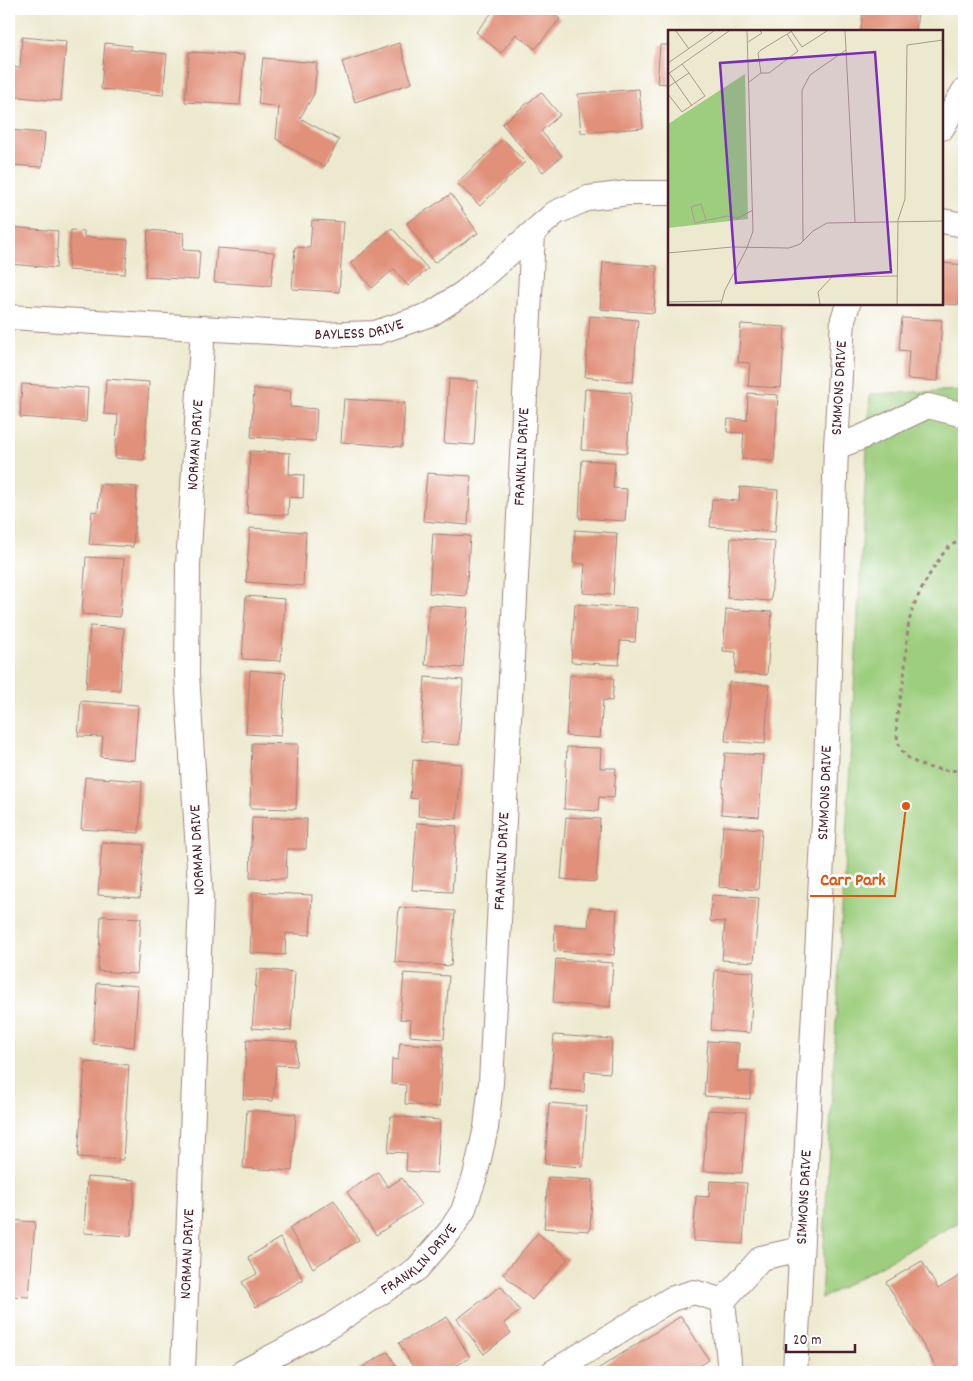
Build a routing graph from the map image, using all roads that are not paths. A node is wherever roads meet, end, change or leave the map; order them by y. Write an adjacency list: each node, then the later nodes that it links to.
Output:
1 (964, 91): 2 (street)
2 (943, 126)
3 (668, 193): 6 (street, BAYLESS DRIVE)
4 (943, 221): 5 (street)
5 (964, 225)
6 (533, 233): 9 (street, BAYLESS DRIVE); 15 (street, FRANKLIN DRIVE)
7 (848, 305): 11 (street, SIMMONS DRIVE)
8 (9, 317): 9 (street, BAYLESS DRIVE)
9 (203, 328): 14 (street, NORMAN DRIVE)
10 (964, 415): 11 (street)
11 (836, 447): 12 (street, SIMMONS DRIVE)
12 (801, 1249): 13 (street); 18 (street, SIMMONS DRIVE)
13 (723, 1301): 16 (street); 17 (street)
14 (183, 1372)
15 (243, 1372)
16 (553, 1372)
17 (730, 1372)
18 (795, 1372)

